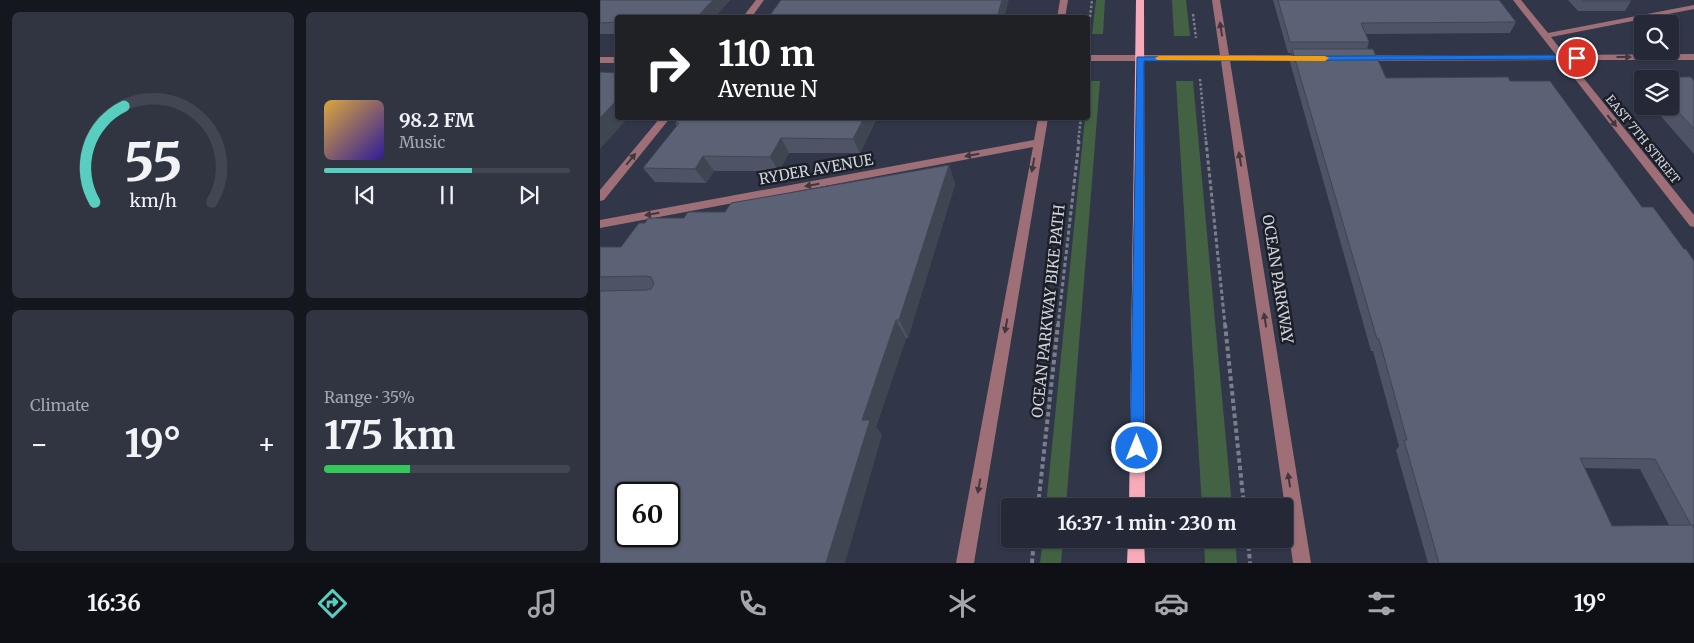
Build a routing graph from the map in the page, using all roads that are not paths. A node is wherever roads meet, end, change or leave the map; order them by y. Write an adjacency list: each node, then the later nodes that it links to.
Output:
1 (760, 0): 7 (street)
2 (1064, 0): 8 (street)
3 (1140, 0): 12 (main road)
4 (1216, 0): 13 (street, OCEAN PARKWAY, one-way to 4)
5 (1517, 0): 9 (street, EAST 7TH STREET)
6 (1694, 7): 9 (street)
7 (748, 15)
8 (1062, 15)
9 (1545, 36): 16 (street, EAST 7TH STREET)
10 (1694, 57): 16 (street, one-way to 10)
11 (1090, 58): 12 (street)
12 (1140, 58): 13 (street); 25 (main road)
13 (1225, 58): 14 (street); 29 (street, OCEAN PARKWAY, one-way to 13)
14 (1314, 58)
15 (1353, 58): 16 (street)
16 (1562, 58): 23 (street, EAST 7TH STREET, one-way to 23)
17 (600, 60): 18 (street)
18 (615, 60)
19 (663, 120): 22 (street, one-way to 19)
20 (1042, 120): 21 (street)
21 (1037, 143): 24 (street, RYDER AVENUE, one-way to 24); 27 (street, one-way to 27)
22 (600, 197)
23 (1694, 223)
24 (600, 224)
25 (1137, 498)
26 (1136, 548): 28 (main road)
27 (965, 563)
28 (1136, 563)
29 (1302, 563)

